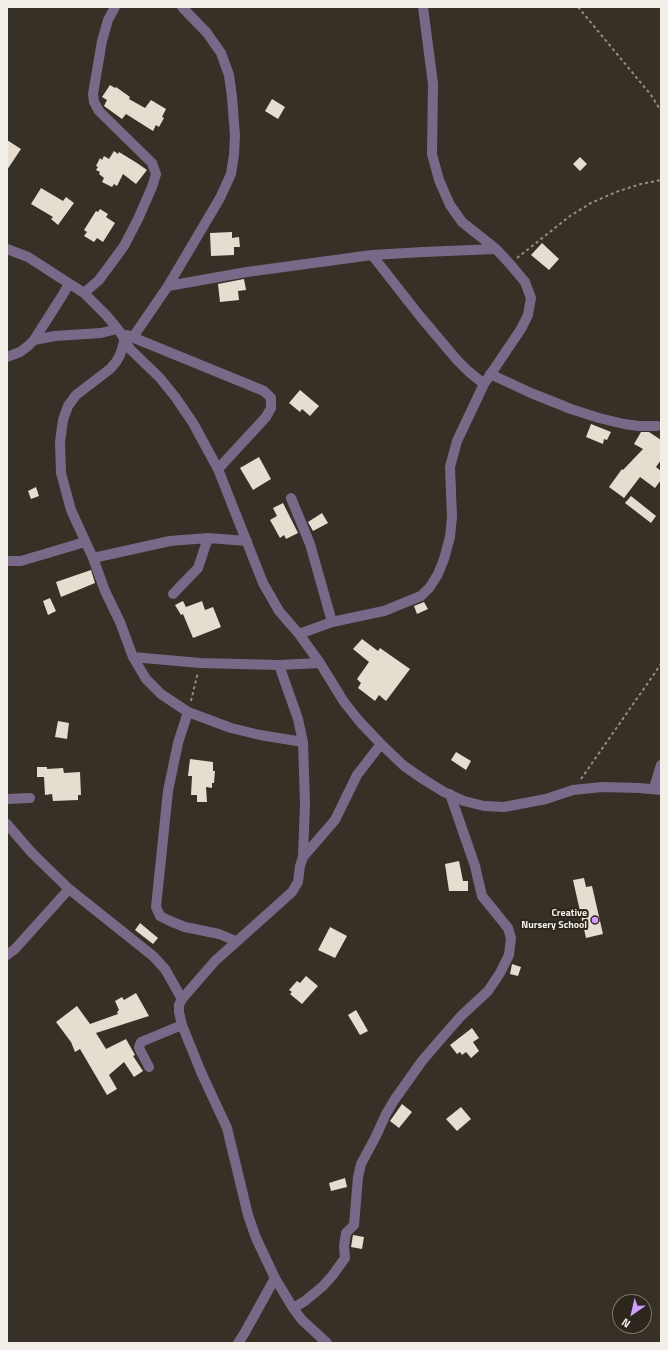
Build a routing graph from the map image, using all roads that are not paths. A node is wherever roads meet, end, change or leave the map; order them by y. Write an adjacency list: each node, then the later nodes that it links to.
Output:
1 (115, 7): 9 (street)
2 (182, 7): 8 (street)
3 (423, 7): 4 (street)
4 (496, 249): 6 (street); 13 (street)
5 (7, 250): 7 (street)
6 (372, 255): 8 (street); 14 (street)
7 (69, 284): 9 (street); 11 (street)
8 (168, 286): 10 (street)
9 (84, 293): 10 (street)
10 (124, 335): 11 (street); 16 (street); 16 (street); 20 (street)
11 (34, 340): 12 (street)
12 (7, 356)
13 (490, 374): 14 (street); 15 (street)
14 (484, 384): 24 (street)
15 (657, 426)
16 (218, 469): 19 (street)
17 (291, 498): 24 (street)
18 (208, 538): 19 (street); 21 (street); 23 (street)
19 (246, 541): 25 (street)
20 (85, 542): 21 (street); 22 (street)
21 (93, 558): 26 (street)
22 (7, 561)
23 (173, 594)
24 (332, 622): 25 (street)
25 (299, 634): 27 (street)
26 (133, 657): 28 (street); 29 (street)
27 (320, 663): 28 (street); 31 (street)
28 (279, 665): 30 (street)
29 (188, 712): 30 (street); 40 (street)
30 (303, 742): 38 (street)
31 (381, 744): 34 (street); 38 (street)
32 (661, 765): 33 (street)
33 (657, 789): 34 (street)
34 (450, 794): 46 (street)
35 (30, 798): 36 (street)
36 (7, 799)
37 (7, 824): 39 (street)
38 (303, 857): 40 (street)
39 (69, 889): 41 (street); 42 (street)
40 (236, 941): 42 (street)
41 (7, 955)
42 (182, 999): 43 (street)
43 (182, 1025): 44 (street); 45 (street)
44 (148, 1067)
45 (275, 1278): 46 (street); 47 (street)
46 (293, 1308): 48 (street)
47 (238, 1343)
48 (327, 1343)

